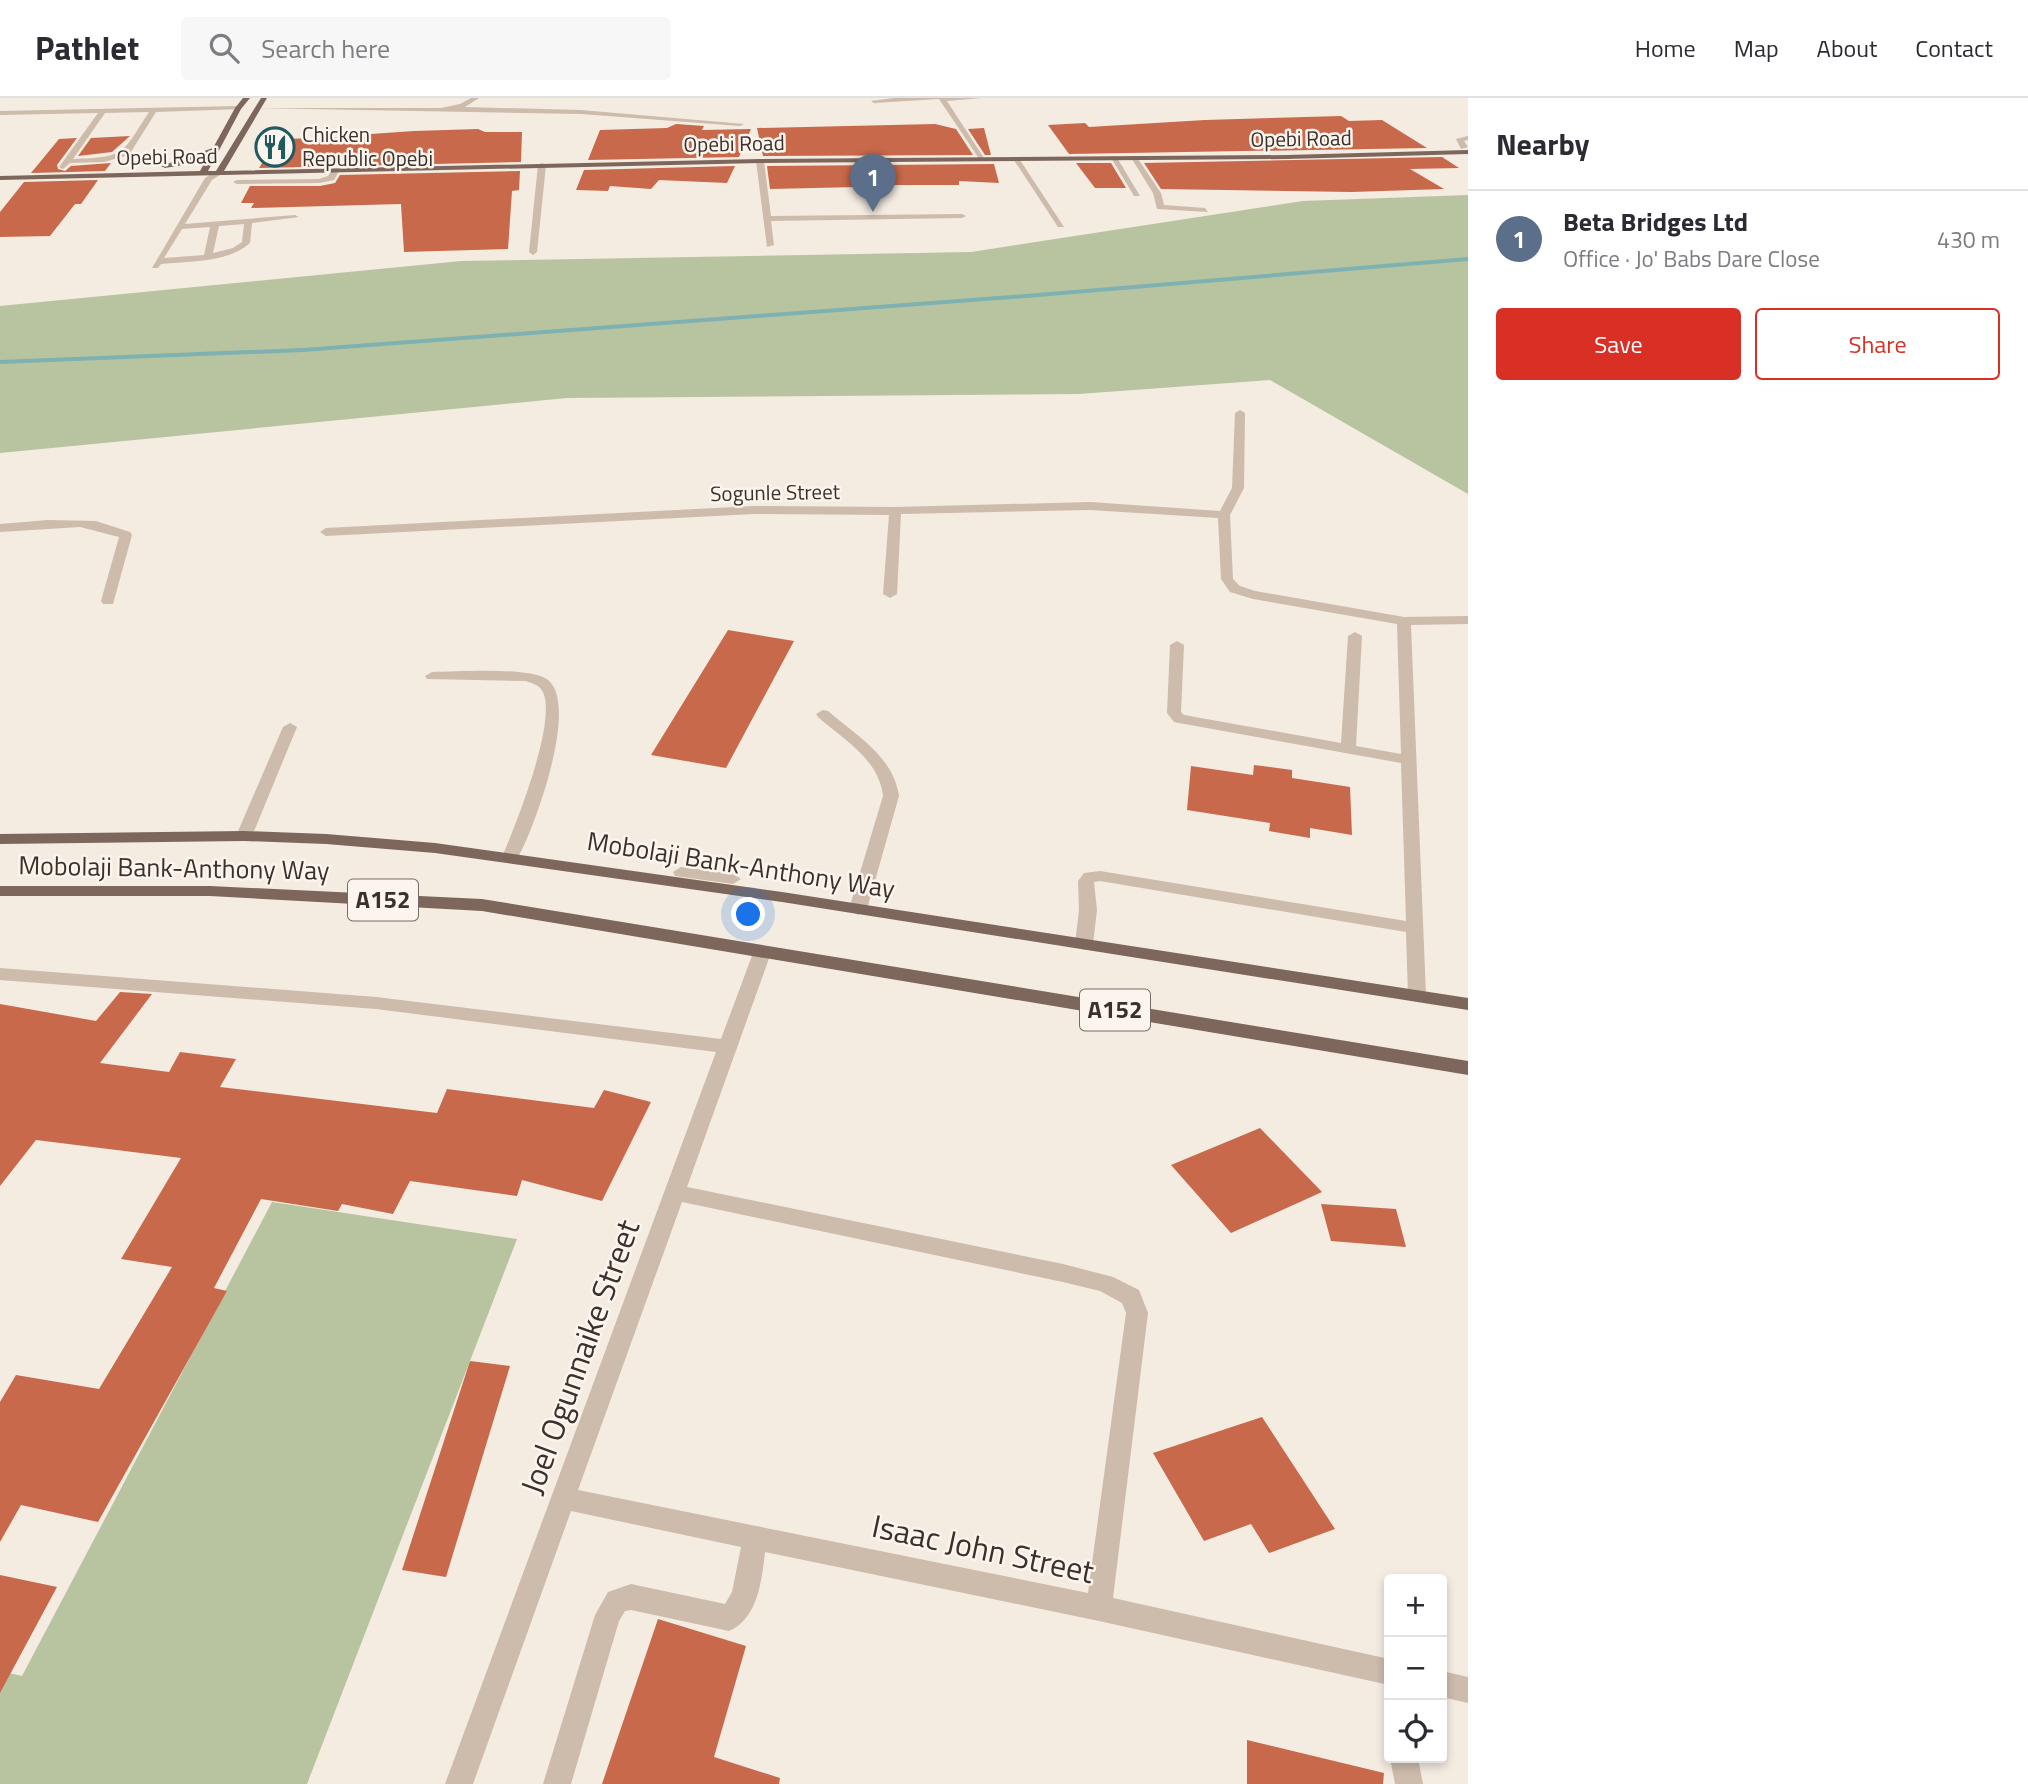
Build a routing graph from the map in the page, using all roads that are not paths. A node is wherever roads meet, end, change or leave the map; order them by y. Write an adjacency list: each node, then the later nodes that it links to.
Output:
1 (247, 98): 7 (main road)
2 (264, 98): 8 (main road)
3 (476, 98): 9 (street)
4 (940, 98): 5 (street); 6 (street); 18 (street)
5 (979, 98)
6 (874, 101)
7 (238, 108): 10 (street); 16 (main road)
8 (256, 108): 9 (street); 17 (main road)
9 (451, 109): 13 (street)
10 (153, 111): 11 (street); 23 (street)
11 (102, 112): 12 (street); 23 (street)
12 (0, 113)
13 (740, 124)
14 (1468, 138): 15 (street)
15 (1467, 149): 18 (main road, Opebi Road); 20 (main road, Opebi Road)
16 (214, 150): 26 (main road); 29 (main road)
17 (228, 155): 22 (main road); 30 (main road)
18 (979, 156): 21 (main road, Opebi Road); 24 (main road, Opebi Road); 27 (main road, Opebi Road)
19 (1113, 158): 20 (main road, Opebi Road); 21 (main road, Opebi Road); 37 (street)
20 (1133, 158): 38 (street)
21 (1015, 159): 44 (street)
22 (238, 160)
23 (68, 161): 31 (street)
24 (760, 161): 28 (main road, Opebi Road); 41 (street)
25 (253, 163): 27 (main road)
26 (209, 165): 29 (main road, Opebi Road); 30 (main road, Opebi Road); 34 (main road)
27 (272, 165): 30 (main road, Opebi Road)
28 (542, 165): 32 (main road, Opebi Road); 47 (street)
29 (157, 167): 31 (main road, Opebi Road)
30 (222, 169): 32 (main road, Opebi Road); 34 (street)
31 (61, 170): 33 (main road, Opebi Road)
32 (335, 171): 36 (street)
33 (0, 172)
34 (206, 176): 35 (main road, Opebi Road); 45 (street)
35 (0, 178)
36 (237, 182)
37 (1137, 194)
38 (1205, 210)
39 (962, 216): 41 (street)
40 (295, 217): 42 (street)
41 (766, 219): 46 (street)
42 (248, 221): 43 (street); 48 (street)
43 (215, 224): 45 (street); 48 (street)
44 (1061, 225)
45 (181, 227): 48 (street)
46 (770, 244)
47 (533, 252)
48 (208, 257)
49 (1240, 413): 51 (street)
50 (895, 511): 51 (street, Sogunle Street); 53 (street, Sogunle Street); 54 (street)
51 (1224, 514): 57 (street)
52 (0, 528): 55 (street)
53 (326, 532)
54 (890, 594)
55 (108, 601)
56 (1468, 620): 57 (street)
57 (1404, 621): 64 (street)
58 (1355, 636): 63 (street)
59 (1177, 645): 63 (street)
60 (432, 676): 67 (street)
61 (822, 714): 71 (street)
62 (290, 727): 65 (street)
63 (1348, 749): 64 (street)
64 (1409, 760): 72 (street)
65 (244, 836): 66 (main road, Mobolaji Bank-Anthony Way / A152); 67 (main road, Mobolaji Bank-Anthony Way / A152)
66 (0, 839)
67 (510, 857): 71 (main road, Mobolaji Bank-Anthony Way / A152)
68 (681, 872): 69 (street)
69 (733, 879)
70 (0, 891): 74 (main road, Mobolaji Bank-Anthony Way / A152)
71 (858, 909): 73 (main road, Mobolaji Bank-Anthony Way / A152)
72 (1414, 928): 73 (street); 76 (street)
73 (1084, 944): 76 (main road, Mobolaji Bank-Anthony Way / A152)
74 (762, 953): 78 (street, Joel Ogunnaike Street); 79 (main road, Mobolaji Bank-Anthony Way / A152)
75 (0, 974): 78 (street)
76 (1416, 996): 77 (main road, Mobolaji Bank-Anthony Way / A152)
77 (1468, 1004)
78 (727, 1047): 80 (street, Joel Ogunnaike Street)
79 (1468, 1068)
80 (674, 1192): 81 (street, Joel Ogunnaike Street); 83 (street)
81 (562, 1498): 82 (street, Isaac John Street); 88 (street, Joel Ogunnaike Street)
82 (755, 1538): 83 (street, Isaac John Street); 89 (street)
83 (1099, 1608): 84 (street, Isaac John Street)
84 (1384, 1671)
85 (1447, 1685): 86 (street)
86 (1468, 1690)
87 (1405, 1763): 90 (street)
88 (459, 1784)
89 (557, 1784)
90 (1409, 1784)

